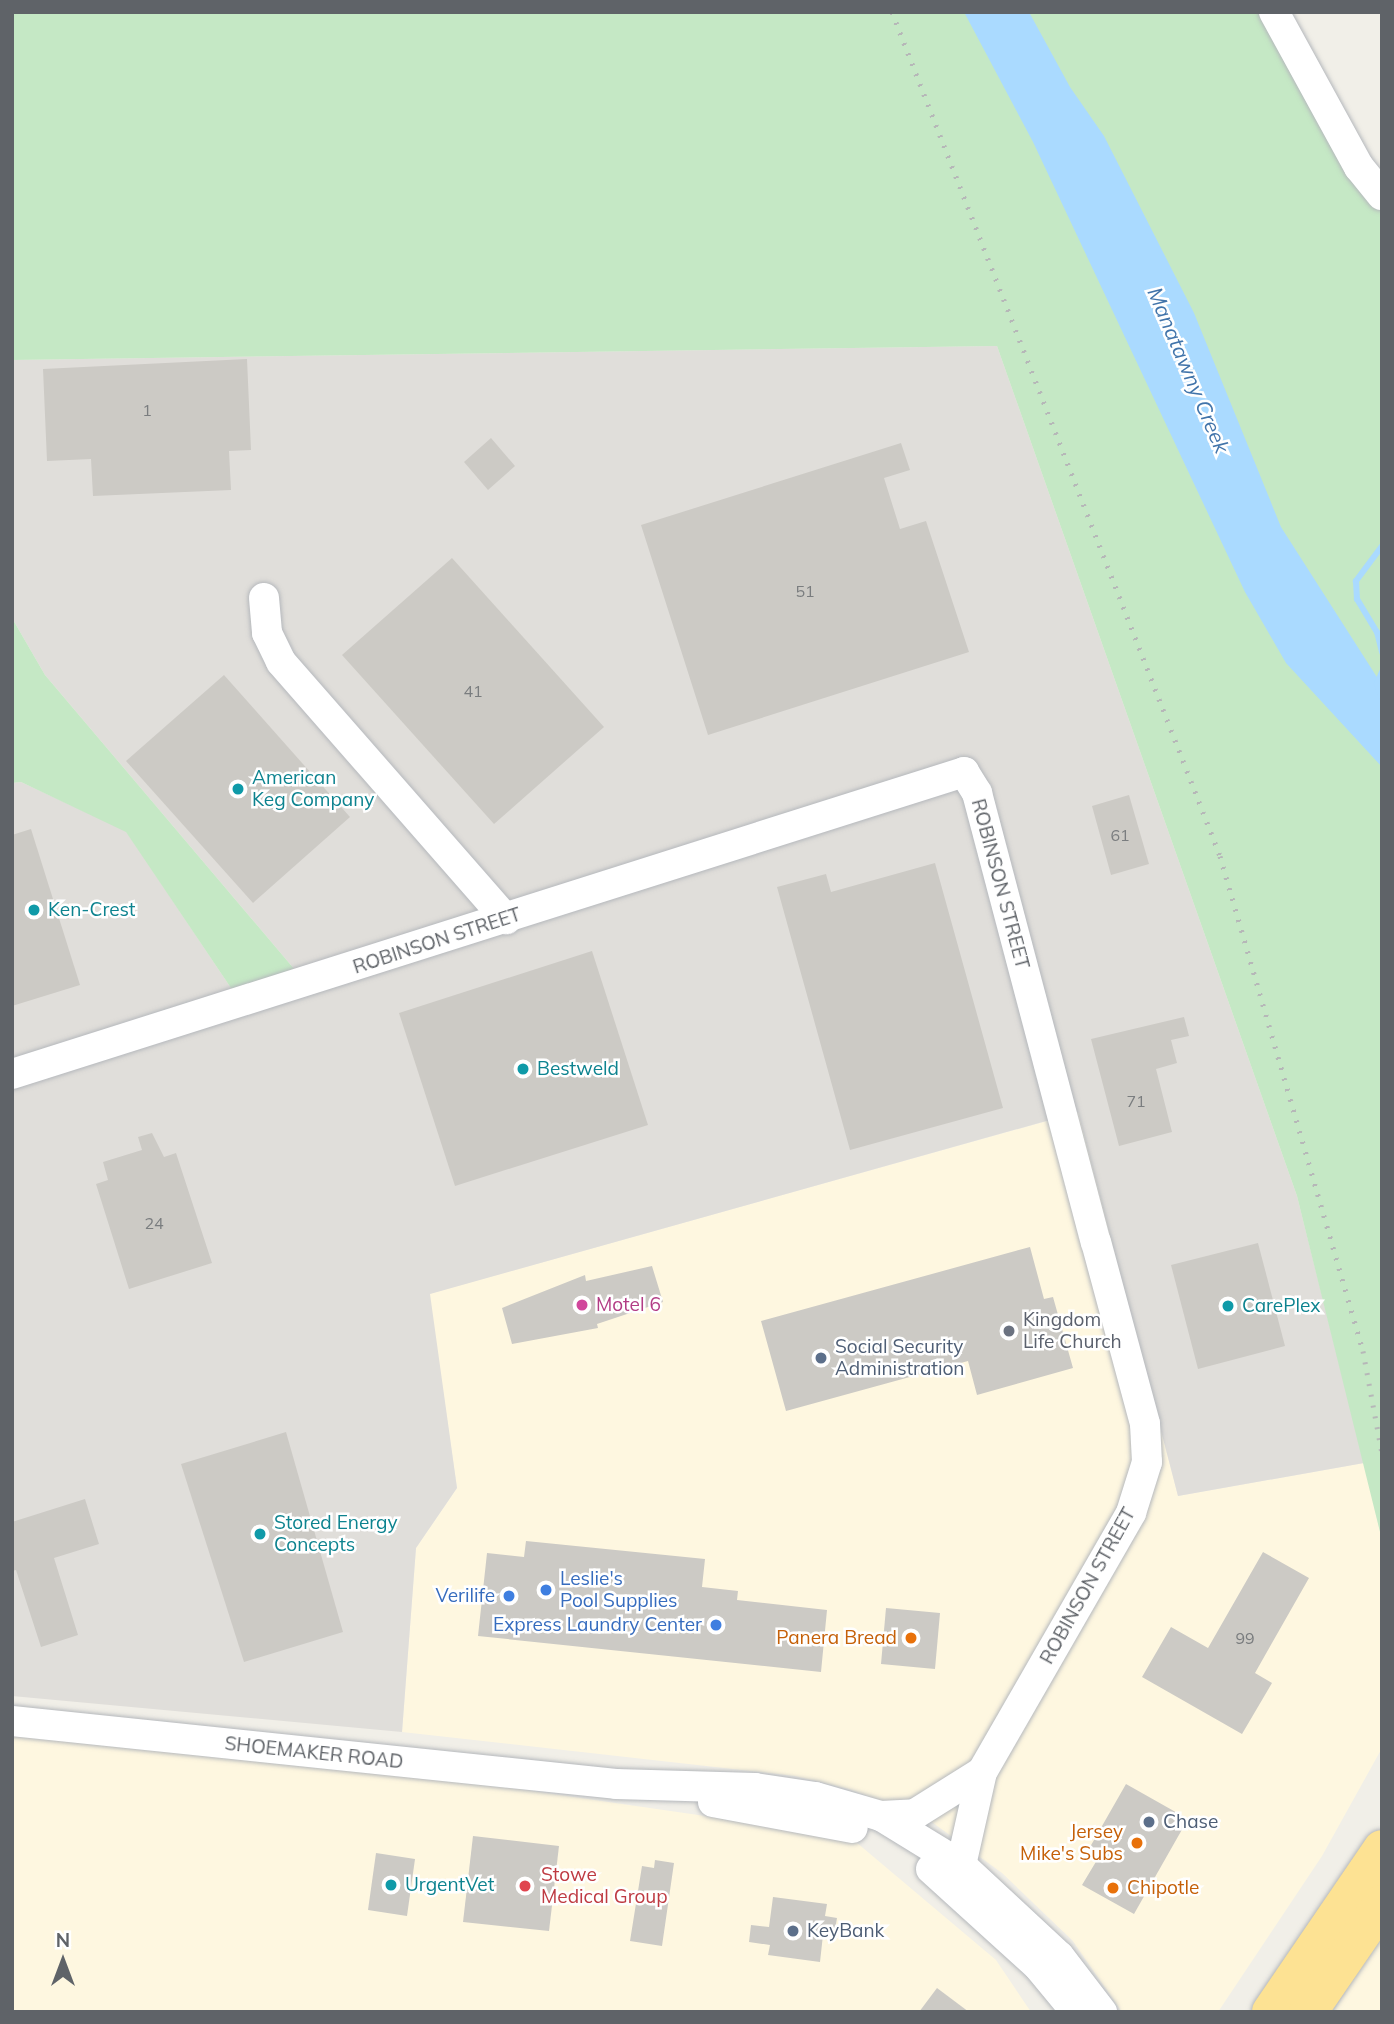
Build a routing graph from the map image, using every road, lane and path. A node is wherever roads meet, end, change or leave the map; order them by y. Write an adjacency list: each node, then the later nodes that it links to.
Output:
1 (1274, 12): 2 (street)
2 (1382, 195)
3 (264, 597): 4 (street)
4 (506, 919): 5 (street, ROBINSON STREET); 7 (street, ROBINSON STREET)
5 (12, 1074)
6 (12, 1721): 8 (street, SHOEMAKER ROAD)
7 (982, 1772): 9 (street, ROBINSON STREET); 11 (street, ROBINSON STREET)
8 (616, 1784): 9 (street, SHOEMAKER ROAD); 11 (street, SHOEMAKER ROAD)
9 (881, 1816): 11 (street, SHOEMAKER ROAD)
10 (1382, 1849): 13 (highway)
11 (954, 1873): 14 (street, SHOEMAKER ROAD); 15 (street, SHOEMAKER ROAD)
12 (1382, 1904): 13 (highway)
13 (1281, 2009)
14 (1076, 2012)
15 (1102, 2012)

